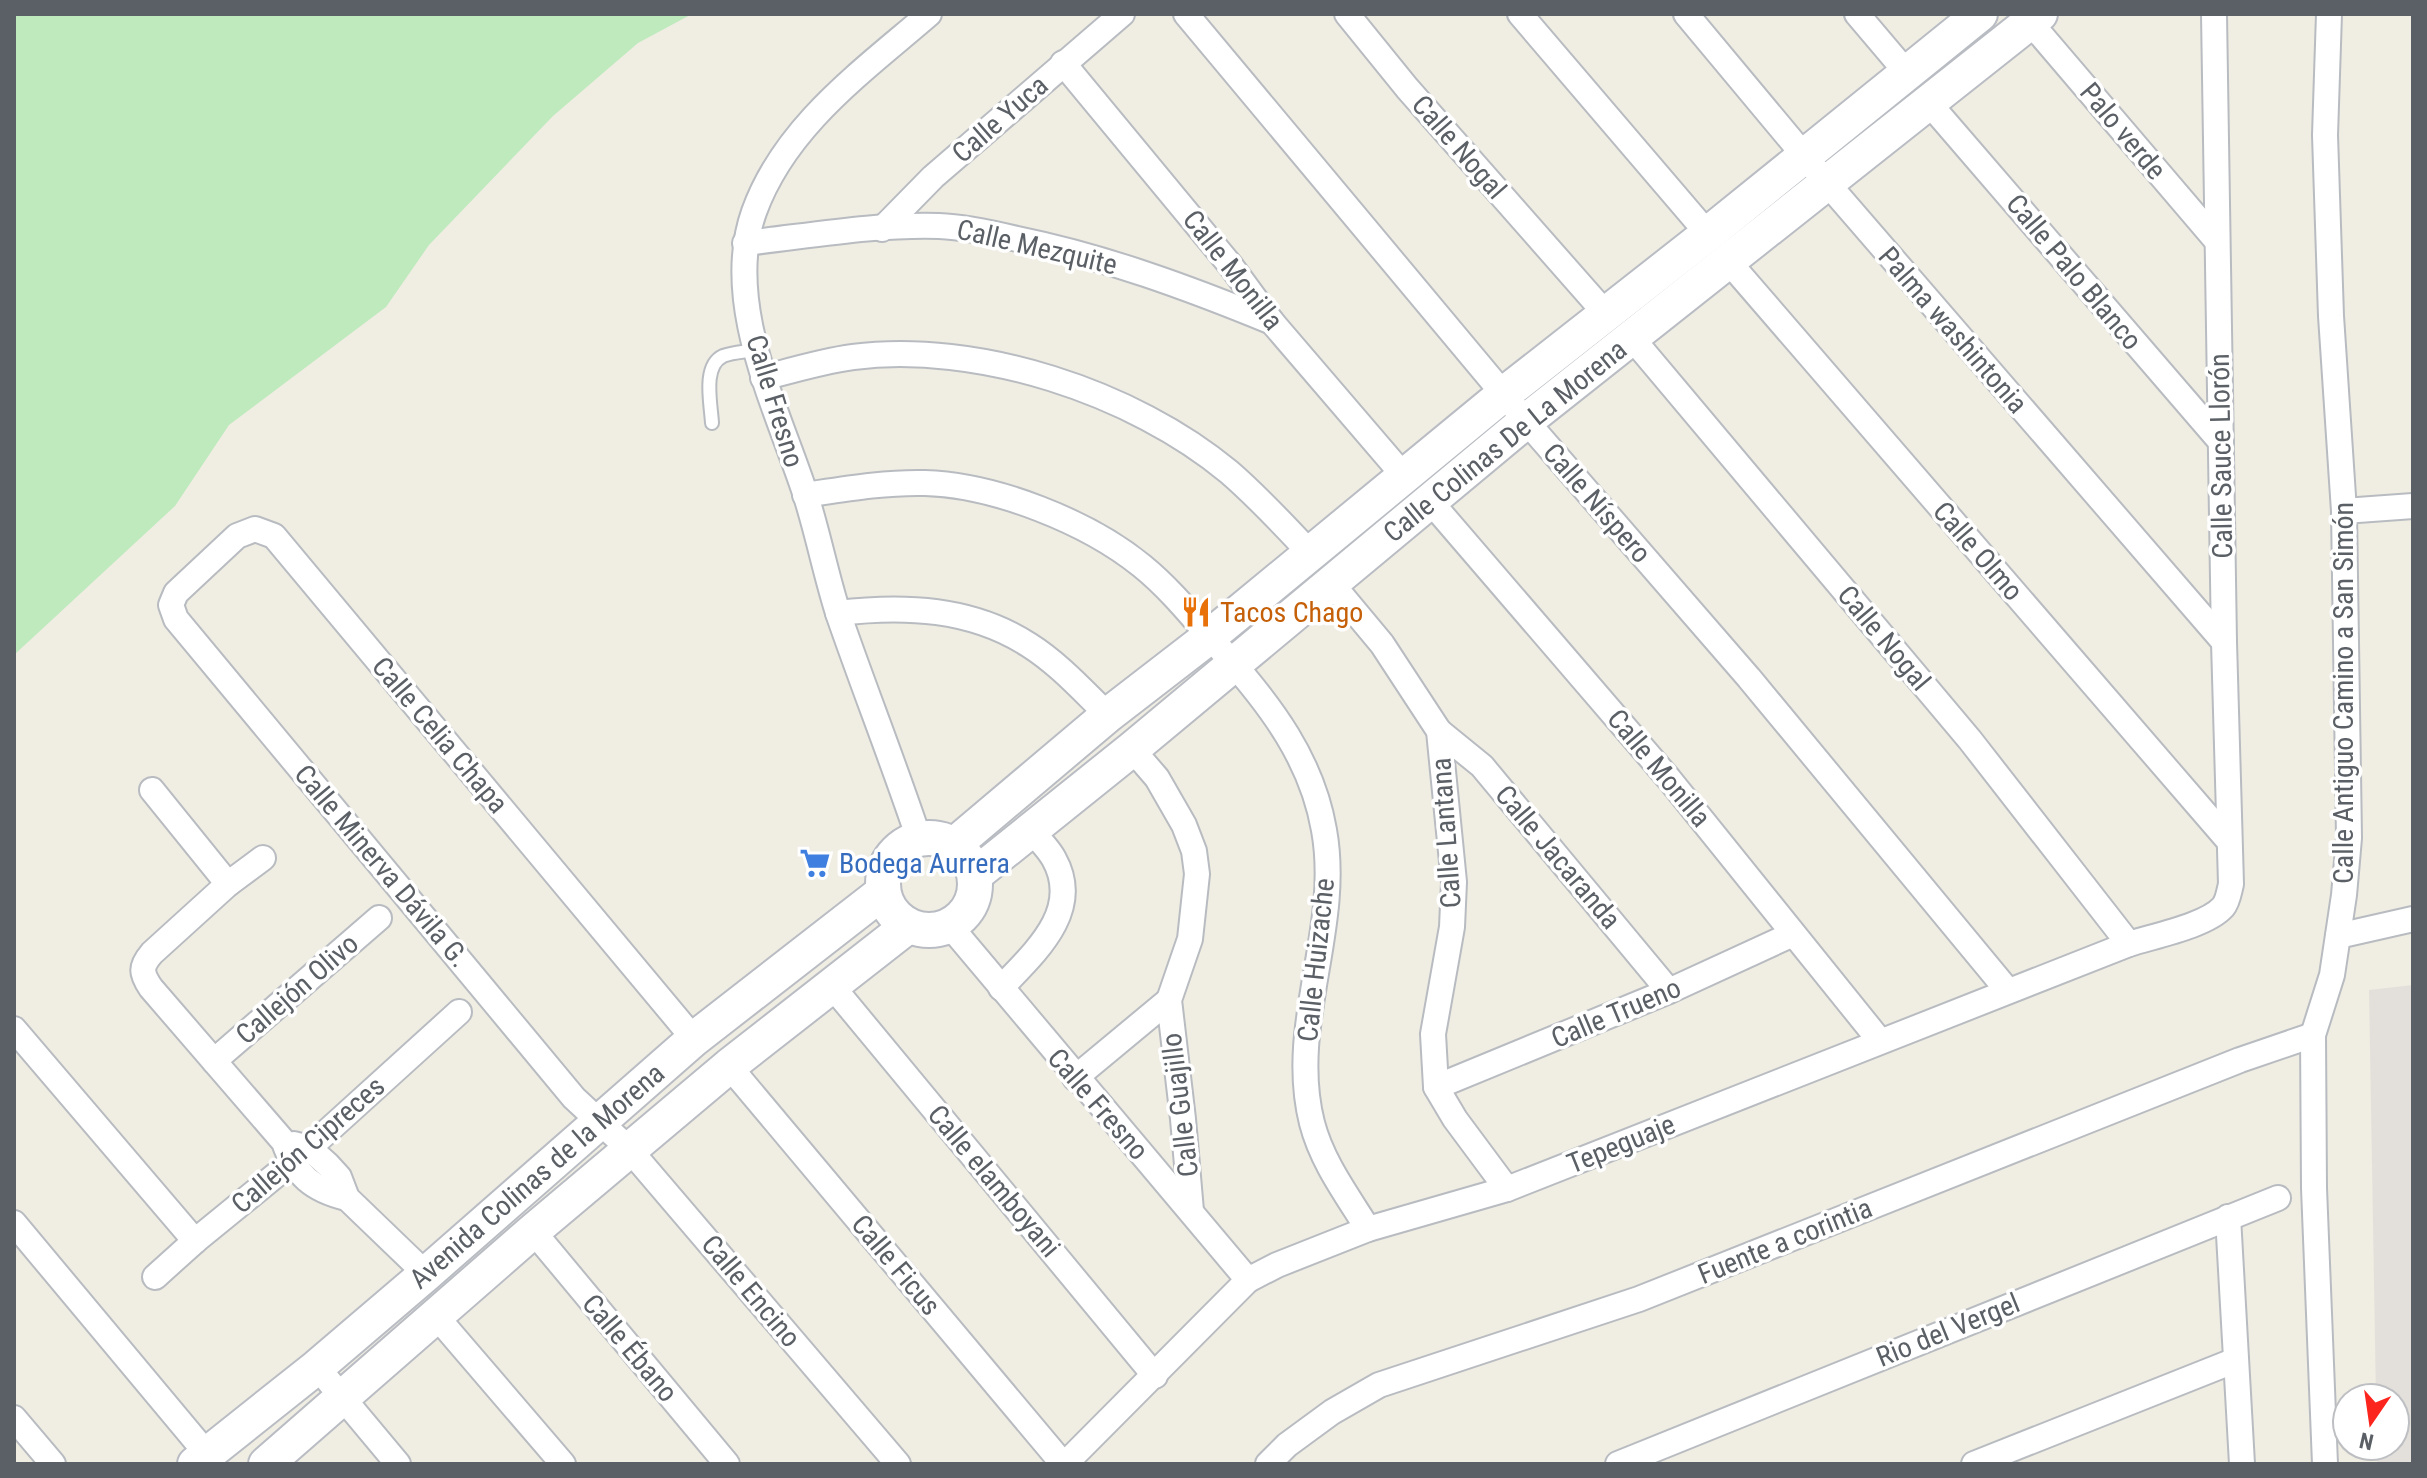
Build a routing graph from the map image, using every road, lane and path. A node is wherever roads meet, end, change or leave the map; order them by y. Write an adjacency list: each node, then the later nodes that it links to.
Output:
1 (929, 14): 20 (street, Calle Fresno)
2 (1122, 14): 12 (street, Calle Yuca)
3 (1186, 14): 27 (street, Calle Níspero)
4 (1347, 14): 22 (street, Calle Nogal)
5 (1520, 14): 18 (street)
6 (1686, 14): 15 (street, Palma washintonia)
7 (1857, 14): 13 (street)
8 (1980, 14): 13 (street, Calle Colinas De La Morena)
9 (2214, 14): 19 (street, Calle Sauce Llorón)
10 (2329, 14): 35 (street, Calle Antiguo Camino a San Simón)
11 (2035, 18): 14 (street, Calle Colinas De La Morena); 19 (street, Palo verde)
12 (1063, 63): 17 (street, Calle Yuca); 23 (street, Calle Monilla)
13 (1907, 73): 15 (street, Calle Colinas De La Morena)
14 (1928, 102): 16 (street, Calle Colinas De La Morena); 30 (street, Calle Palo Blanco)
15 (1805, 156): 16 (street, Palma washintonia); 18 (street, Calle Colinas De La Morena)
16 (1827, 183): 21 (street, Calle Colinas De La Morena); 41 (street, Palma washintonia)
17 (882, 229): 20 (street, Calle Mezquite); 23 (street, Calle Mezquite)
18 (1708, 234): 22 (street, Calle Colinas De La Morena)
19 (2216, 240): 30 (street, Calle Sauce Llorón)
20 (745, 243): 25 (street, Calle Fresno)
21 (1728, 261): 24 (street, Calle Colinas De La Morena); 49 (street, Calle Olmo)
22 (1606, 314): 27 (street, Calle Colinas De La Morena)
23 (1272, 322): 31 (street, Calle Monilla)
24 (1632, 338): 28 (street, Calle Colinas De La Morena); 62 (street, Calle Nogal)
25 (755, 350): 26 (street, Calle Fresno); 29 (lane)
26 (763, 378): 32 (street, Calle Fresno); 36 (street)
27 (1504, 394): 28 (street, Calle Níspero); 31 (street, Calle Colinas De La Morena)
28 (1526, 421): 33 (street, Calle Colinas De La Morena); 66 (street, Calle Níspero)
29 (712, 423)
30 (2221, 442): 41 (street, Calle Sauce Llorón)
31 (1404, 476): 36 (street, Calle Colinas De La Morena)
32 (805, 495): 39 (street, Calle Fresno); 40 (street, Calle Huizache)
33 (1430, 501): 37 (street, Calle Colinas De La Morena); 60 (street, Calle Monilla)
34 (2413, 506): 35 (street)
35 (2344, 511): 61 (street, Calle Antiguo Camino a San Simón)
36 (1311, 554): 40 (street, Calle Colinas De La Morena)
37 (1332, 584): 42 (street, Calle Colinas De La Morena); 44 (street, Calle Lantana)
38 (171, 605): 71 (street, Calle Celia Chapa); 77 (street, Calle Minerva Dávila G.)
39 (838, 613): 43 (street); 48 (street, Calle Fresno)
40 (1209, 637): 42 (street, Calle Huizache); 43 (street, Calle Colinas De La Morena)
41 (2224, 642): 49 (street, Calle Sauce Llorón)
42 (1233, 663): 45 (street, Calle Colinas De La Morena); 85 (street, Calle Huizache)
43 (1108, 715): 50 (street, Calle Colinas De La Morena)
44 (1439, 731): 65 (street, Calle Jacaranda); 76 (street, Calle Lantana)
45 (1132, 749): 47 (street, Calle Colinas De La Morena); 67 (street, Calle Guajillo)
46 (152, 790): 53 (street)
47 (1029, 829): 52 (street, Calle Colinas De La Morena); 64 (street)
48 (919, 839): 50 (street); 54 (street)
49 (2228, 840): 55 (street, Calle Sauce Llorón)
50 (954, 845): 52 (street)
51 (263, 858): 53 (street)
52 (975, 875): 59 (street)
53 (228, 884): 73 (street)
54 (883, 892): 58 (street); 71 (street, Avenida Colinas de la Morena)
55 (2228, 898): 62 (street, Tepeguaje)
56 (379, 918): 73 (street, Callejón Olivo)
57 (2413, 919): 61 (street)
58 (908, 926): 59 (street); 63 (street, Avenida Colinas de la Morena)
59 (950, 926): 64 (street, Calle Fresno)
60 (1793, 934): 65 (street, Calle Trueno); 72 (street, Calle Monilla)
61 (2338, 936): 70 (street, Calle Antiguo Camino a San Simón)
62 (2129, 944): 66 (street, Tepeguaje)
63 (832, 986): 74 (street, Avenida Colinas de la Morena); 94 (street, Calle elamboyani)
64 (1001, 988): 75 (street, Calle Fresno)
65 (1669, 991): 76 (street, Calle Trueno)
66 (2008, 991): 72 (street, Tepeguaje)
67 (1169, 1000): 75 (street, Calle Guajillo); 82 (street, Calle Guajillo)
68 (459, 1012): 79 (street, Callejón Cipreces)
69 (14, 1029): 87 (street)
70 (2313, 1035): 105 (street, Fuente a corintia); 109 (street, Calle Antiguo Camino a San Simón)
71 (694, 1039): 77 (street, Avenida Colinas de la Morena)
72 (1880, 1041): 80 (street, Tepeguaje)
73 (214, 1061): 79 (street)
74 (729, 1066): 78 (street, Avenida Colinas de la Morena); 104 (street, Calle Ficus)
75 (1075, 1078): 82 (street, Calle Fresno)
76 (1436, 1087): 80 (street, Calle Lantana)
77 (600, 1121): 78 (street, Calle Encino); 88 (street, Avenida Colinas de la Morena)
78 (629, 1149): 86 (street, Avenida Colinas de la Morena); 103 (street, Calle Encino)
79 (295, 1151): 87 (street, Callejón Cipreces); 88 (street)
80 (1507, 1189): 85 (street, Tepeguaje)
81 (2278, 1198): 83 (street, Rio del Vergel)
82 (1191, 1211): 90 (street, Calle Fresno)
83 (2228, 1217): 92 (street); 106 (street, Rio del Vergel)
84 (14, 1223): 97 (street)
85 (1368, 1229): 90 (street, Tepeguaje)
86 (533, 1231): 91 (street, Avenida Colinas de la Morena); 102 (street, Calle Ébano)
87 (195, 1241): 89 (street, Callejón Cipreces)
88 (426, 1274): 93 (street, Avenida Colinas de la Morena)
89 (155, 1277)
90 (1248, 1280): 94 (street, Tepeguaje)
91 (436, 1316): 95 (street, Avenida Colinas de la Morena); 101 (street)
92 (2236, 1360): 107 (street); 108 (street)
93 (317, 1367): 95 (street); 97 (street, Avenida Colinas de la Morena)
94 (1155, 1376): 104 (street, Tepeguaje)
95 (342, 1398): 99 (street, Avenida Colinas de la Morena); 100 (street)
96 (14, 1418): 98 (street)
97 (201, 1459)
98 (53, 1464)
99 (266, 1464)
100 (398, 1464)
101 (563, 1464)
102 (727, 1464)
103 (898, 1464)
104 (1064, 1464)
105 (1268, 1464)
106 (1618, 1464)
107 (1974, 1464)
108 (2242, 1464)
109 (2325, 1464)

